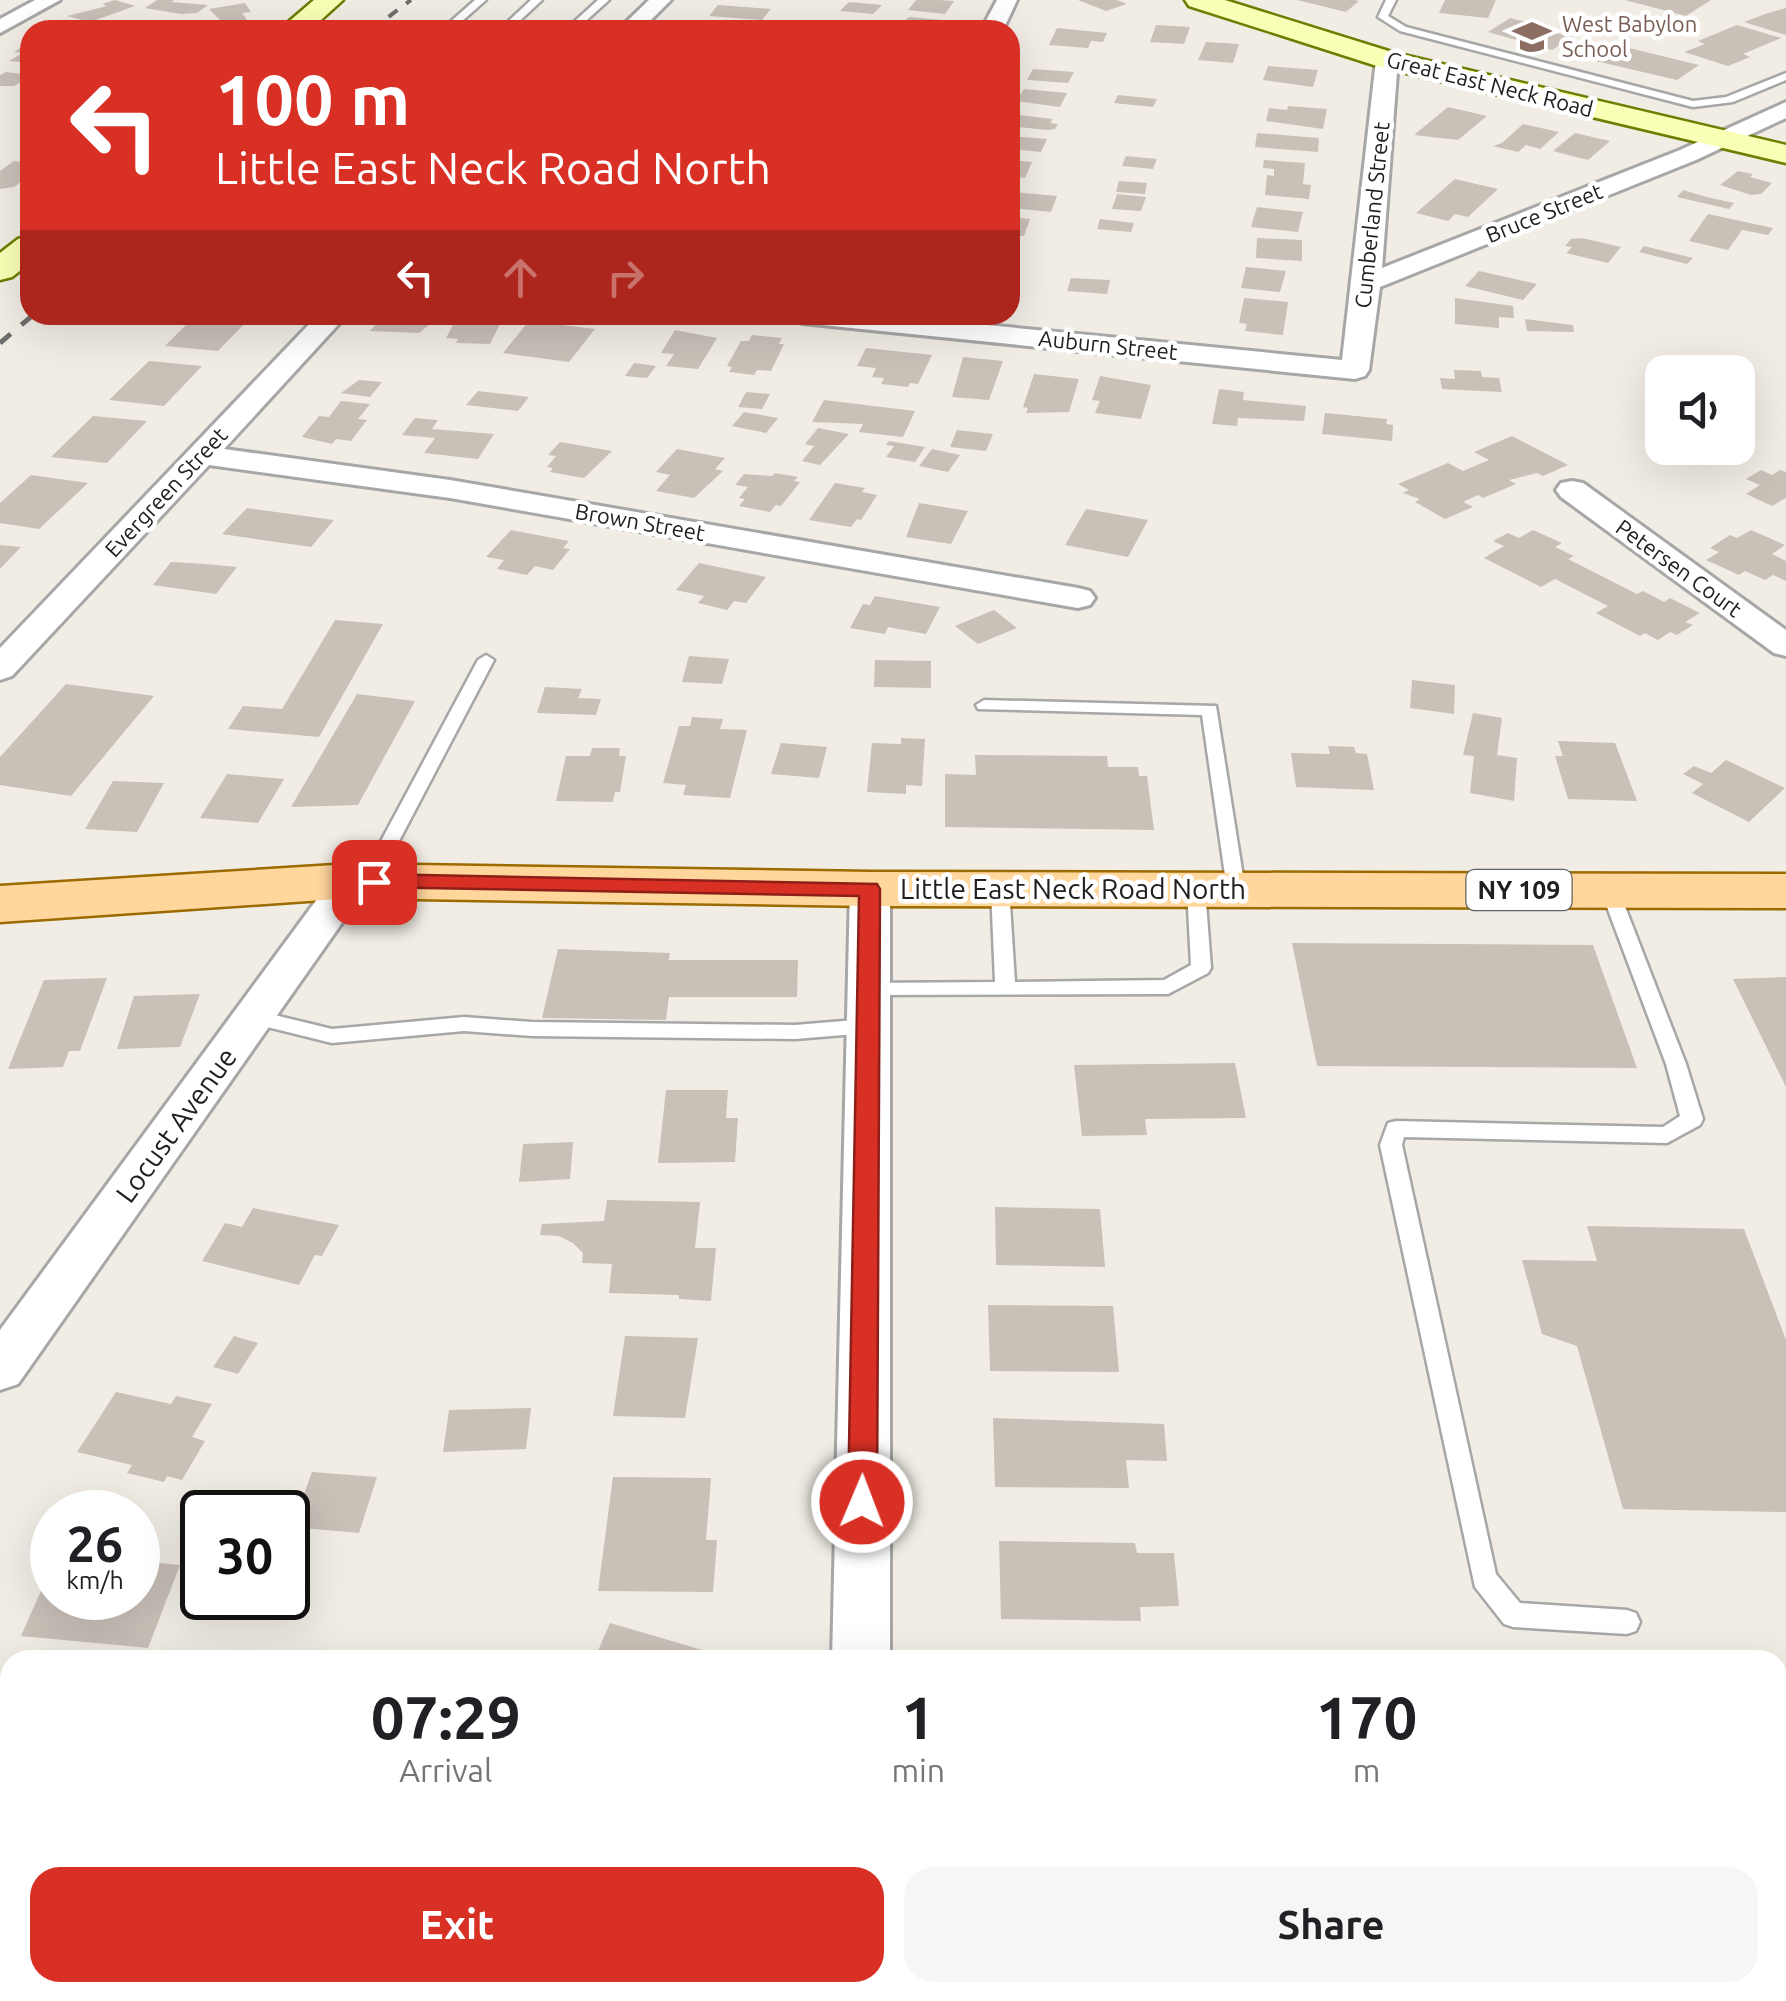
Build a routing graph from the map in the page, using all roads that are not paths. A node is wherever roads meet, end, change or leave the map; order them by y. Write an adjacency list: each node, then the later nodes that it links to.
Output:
1 (50, 0): 14 (street)
2 (330, 0): 9 (main road)
3 (481, 0): 10 (lane)
4 (537, 0): 11 (lane)
5 (604, 0): 12 (lane)
6 (661, 0): 13 (street)
7 (1198, 0): 15 (main road, Great East Neck Road)
8 (1391, 0): 16 (lane)
9 (305, 20)
10 (458, 20)
11 (515, 20)
12 (581, 20)
13 (640, 20)
14 (0, 26)
15 (1387, 60): 18 (main road, Great East Neck Road); 22 (street, Cumberland Street)
16 (1786, 76)
17 (1786, 109): 18 (street, Bruce Street)
18 (1720, 141): 19 (main road, Great East Neck Road); 22 (street, Bruce Street)
19 (1786, 154)
20 (20, 254): 21 (main road)
21 (0, 270)
22 (1368, 283): 25 (street, Cumberland Street)
23 (324, 325): 26 (street, Evergreen Street)
24 (921, 325): 25 (street, Auburn Street)
25 (1355, 370)
26 (200, 455): 28 (street, Brown Street); 31 (street, Evergreen Street)
27 (1572, 490): 29 (street, Petersen Court)
28 (1078, 598)
29 (1786, 646)
30 (486, 660): 33 (lane)
31 (0, 668)
32 (984, 704): 36 (lane)
33 (363, 881): 34 (main road, Little East Neck Road North / NY 109); 39 (main road, Little East Neck Road North / NY 109); 42 (street, Locust Avenue)
34 (870, 889): 35 (main road, Little East Neck Road North / NY 109); 41 (street)
35 (1000, 889): 36 (main road, Little East Neck Road North / NY 109); 40 (lane)
36 (1216, 889): 37 (main road, Little East Neck Road North / NY 109); 40 (lane)
37 (1610, 891): 38 (main road, Little East Neck Road North / NY 109); 44 (lane)
38 (1786, 891)
39 (0, 904)
40 (1005, 987): 41 (lane)
41 (869, 1008): 42 (lane); 45 (street)
42 (254, 1017): 43 (street, Locust Avenue)
43 (0, 1369)
44 (1627, 1622)
45 (860, 1650)

